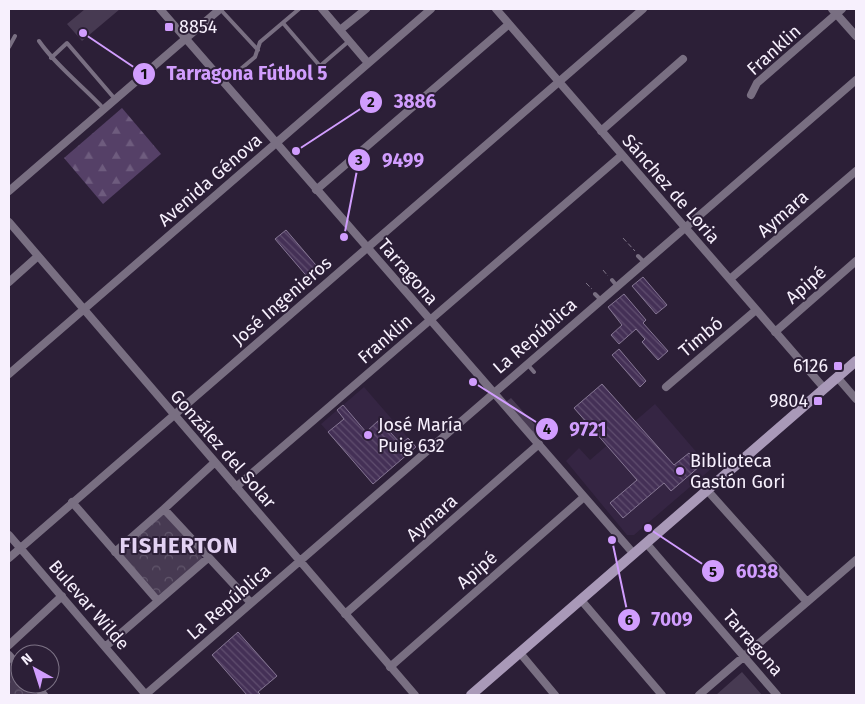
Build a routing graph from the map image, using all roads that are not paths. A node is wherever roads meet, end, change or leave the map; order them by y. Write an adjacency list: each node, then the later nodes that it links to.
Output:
1 (160, 9): 15 (street, Tarragona)
2 (220, 9): 15 (street); 19 (lane)
3 (299, 9): 10 (lane)
4 (322, 9): 12 (street)
5 (366, 9): 12 (street)
6 (431, 9): 22 (street, Avenida Génova)
7 (496, 9): 11 (street, Sánchez de Loria)
8 (642, 9): 24 (street, José Ingenieros)
9 (837, 10): 14 (street); 26 (street, Franklin)
10 (283, 23): 17 (lane); 19 (lane)
11 (509, 24): 24 (street, Sánchez de Loria); 33 (street)
12 (340, 30): 17 (street)
13 (14, 36): 18 (lane)
14 (856, 36)
15 (186, 38): 25 (street, Tarragona); 27 (street)
16 (39, 41): 20 (lane)
17 (349, 41): 22 (street)
18 (9, 47)
19 (258, 50): 25 (lane)
20 (51, 58): 27 (lane); 28 (lane)
21 (682, 59): 29 (street)
22 (368, 62): 30 (street, Avenida Génova)
23 (856, 80): 36 (street, La República)
24 (559, 82): 29 (street, Sánchez de Loria); 37 (street, José Ingenieros)
25 (224, 83): 30 (street, Tarragona)
26 (751, 95)
27 (115, 100): 28 (street)
28 (104, 109): 34 (street)
29 (601, 130): 31 (street, Sánchez de Loria)
30 (275, 143): 33 (street, Tarragona); 44 (street, Avenida Génova)
31 (622, 155): 36 (street, Sánchez de Loria); 46 (street, Franklin)
32 (856, 171): 42 (street, Aymara)
33 (316, 190): 37 (street, Tarragona)
34 (9, 191)
35 (9, 222): 38 (street, González del Solar)
36 (685, 228): 40 (street, La República); 42 (street, Sánchez de Loria)
37 (367, 248): 46 (street, Tarragona); 57 (street, José Ingenieros)
38 (38, 256): 43 (street); 44 (street, González del Solar)
39 (638, 256): 40 (lane)
40 (644, 262): 49 (street, La República)
41 (856, 262): 47 (street, Apipé)
42 (730, 279): 45 (street, Sánchez de Loria)
43 (9, 282)
44 (83, 309): 51 (street, Avenida Génova); 57 (street, González del Solar)
45 (756, 310): 47 (street, Sánchez de Loria); 53 (street, Timbó)
46 (430, 320): 55 (street, Tarragona); 60 (street, Franklin)
47 (775, 332): 54 (street, Sánchez de Loria)
48 (856, 361): 52 (main road)
49 (526, 363): 50 (lane); 55 (street, La República)
50 (534, 372)
51 (9, 374)
52 (837, 377): 54 (main road); 56 (street)
53 (666, 387)
54 (824, 388): 61 (main road)
55 (493, 392): 58 (street, Tarragona); 72 (street, La República)
56 (856, 399)
57 (174, 414): 59 (street, González del Solar); 63 (street, José Ingenieros)
58 (538, 444): 62 (street, Tarragona); 79 (street, Aymara)
59 (215, 462): 60 (street, González del Solar); 64 (street)
60 (236, 487): 72 (street, González del Solar)
61 (707, 490): 66 (main road); 77 (street)
62 (584, 496): 69 (street, Tarragona); 84 (street, Apipé)
63 (72, 502): 67 (street, José Ingenieros); 68 (street)
64 (164, 509): 68 (street); 71 (street)
65 (9, 535): 67 (street, Bulevar Wilde)
66 (646, 543): 69 (main road); 83 (street, Tarragona)
67 (20, 548): 70 (street, José Ingenieros); 74 (street, Bulevar Wilde)
68 (114, 552): 76 (street)
69 (634, 554): 75 (main road)
70 (9, 558)
71 (208, 558): 76 (street); 78 (street)
72 (300, 560): 78 (street, La República); 79 (street, González del Solar)
73 (856, 560): 77 (street)
74 (62, 596): 80 (street); 81 (street, Bulevar Wilde)
75 (581, 600): 82 (main road); 89 (street)
76 (158, 601): 81 (street)
77 (807, 602): 83 (street)
78 (250, 603): 85 (street, La República)
79 (345, 614): 84 (street, González del Solar)
80 (9, 644)
81 (105, 647): 85 (street, Bulevar Wilde)
82 (520, 653): 87 (main road); 88 (street)
83 (744, 656): 90 (street); 91 (street, Tarragona)
84 (390, 667): 86 (street, González del Solar)
85 (145, 695)
86 (415, 695)
87 (471, 695)
88 (555, 695)
89 (662, 695)
90 (699, 695)
91 (778, 695)

